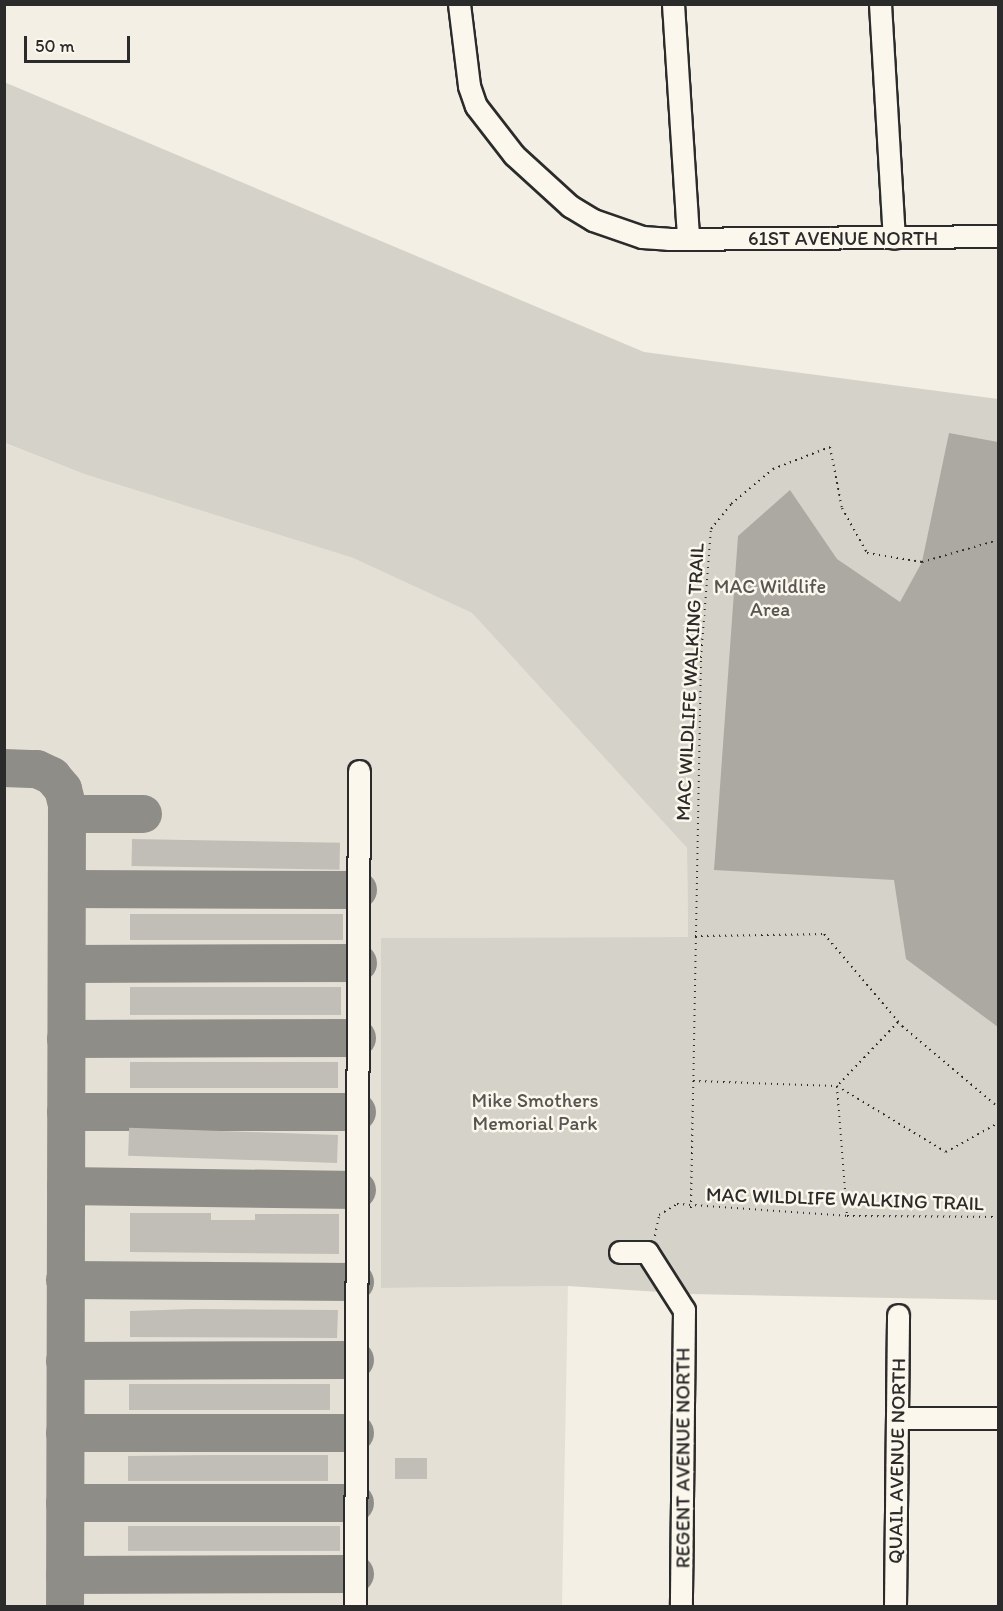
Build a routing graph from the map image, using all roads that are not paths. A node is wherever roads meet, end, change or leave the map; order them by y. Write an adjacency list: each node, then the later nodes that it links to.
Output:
1 (459, 4): 6 (street, 61ST AVENUE NORTH)
2 (673, 4): 6 (street)
3 (880, 4): 5 (street)
4 (999, 236): 5 (street, 61ST AVENUE NORTH)
5 (894, 238): 6 (street, 61ST AVENUE NORTH)
6 (688, 239)
7 (359, 771): 12 (street)
8 (620, 1252): 13 (street, REGENT AVENUE NORTH)
9 (898, 1315): 10 (street, QUAIL AVENUE NORTH)
10 (898, 1418): 11 (street); 14 (street, QUAIL AVENUE NORTH)
11 (999, 1418)
12 (355, 1606)
13 (681, 1606)
14 (895, 1606)

